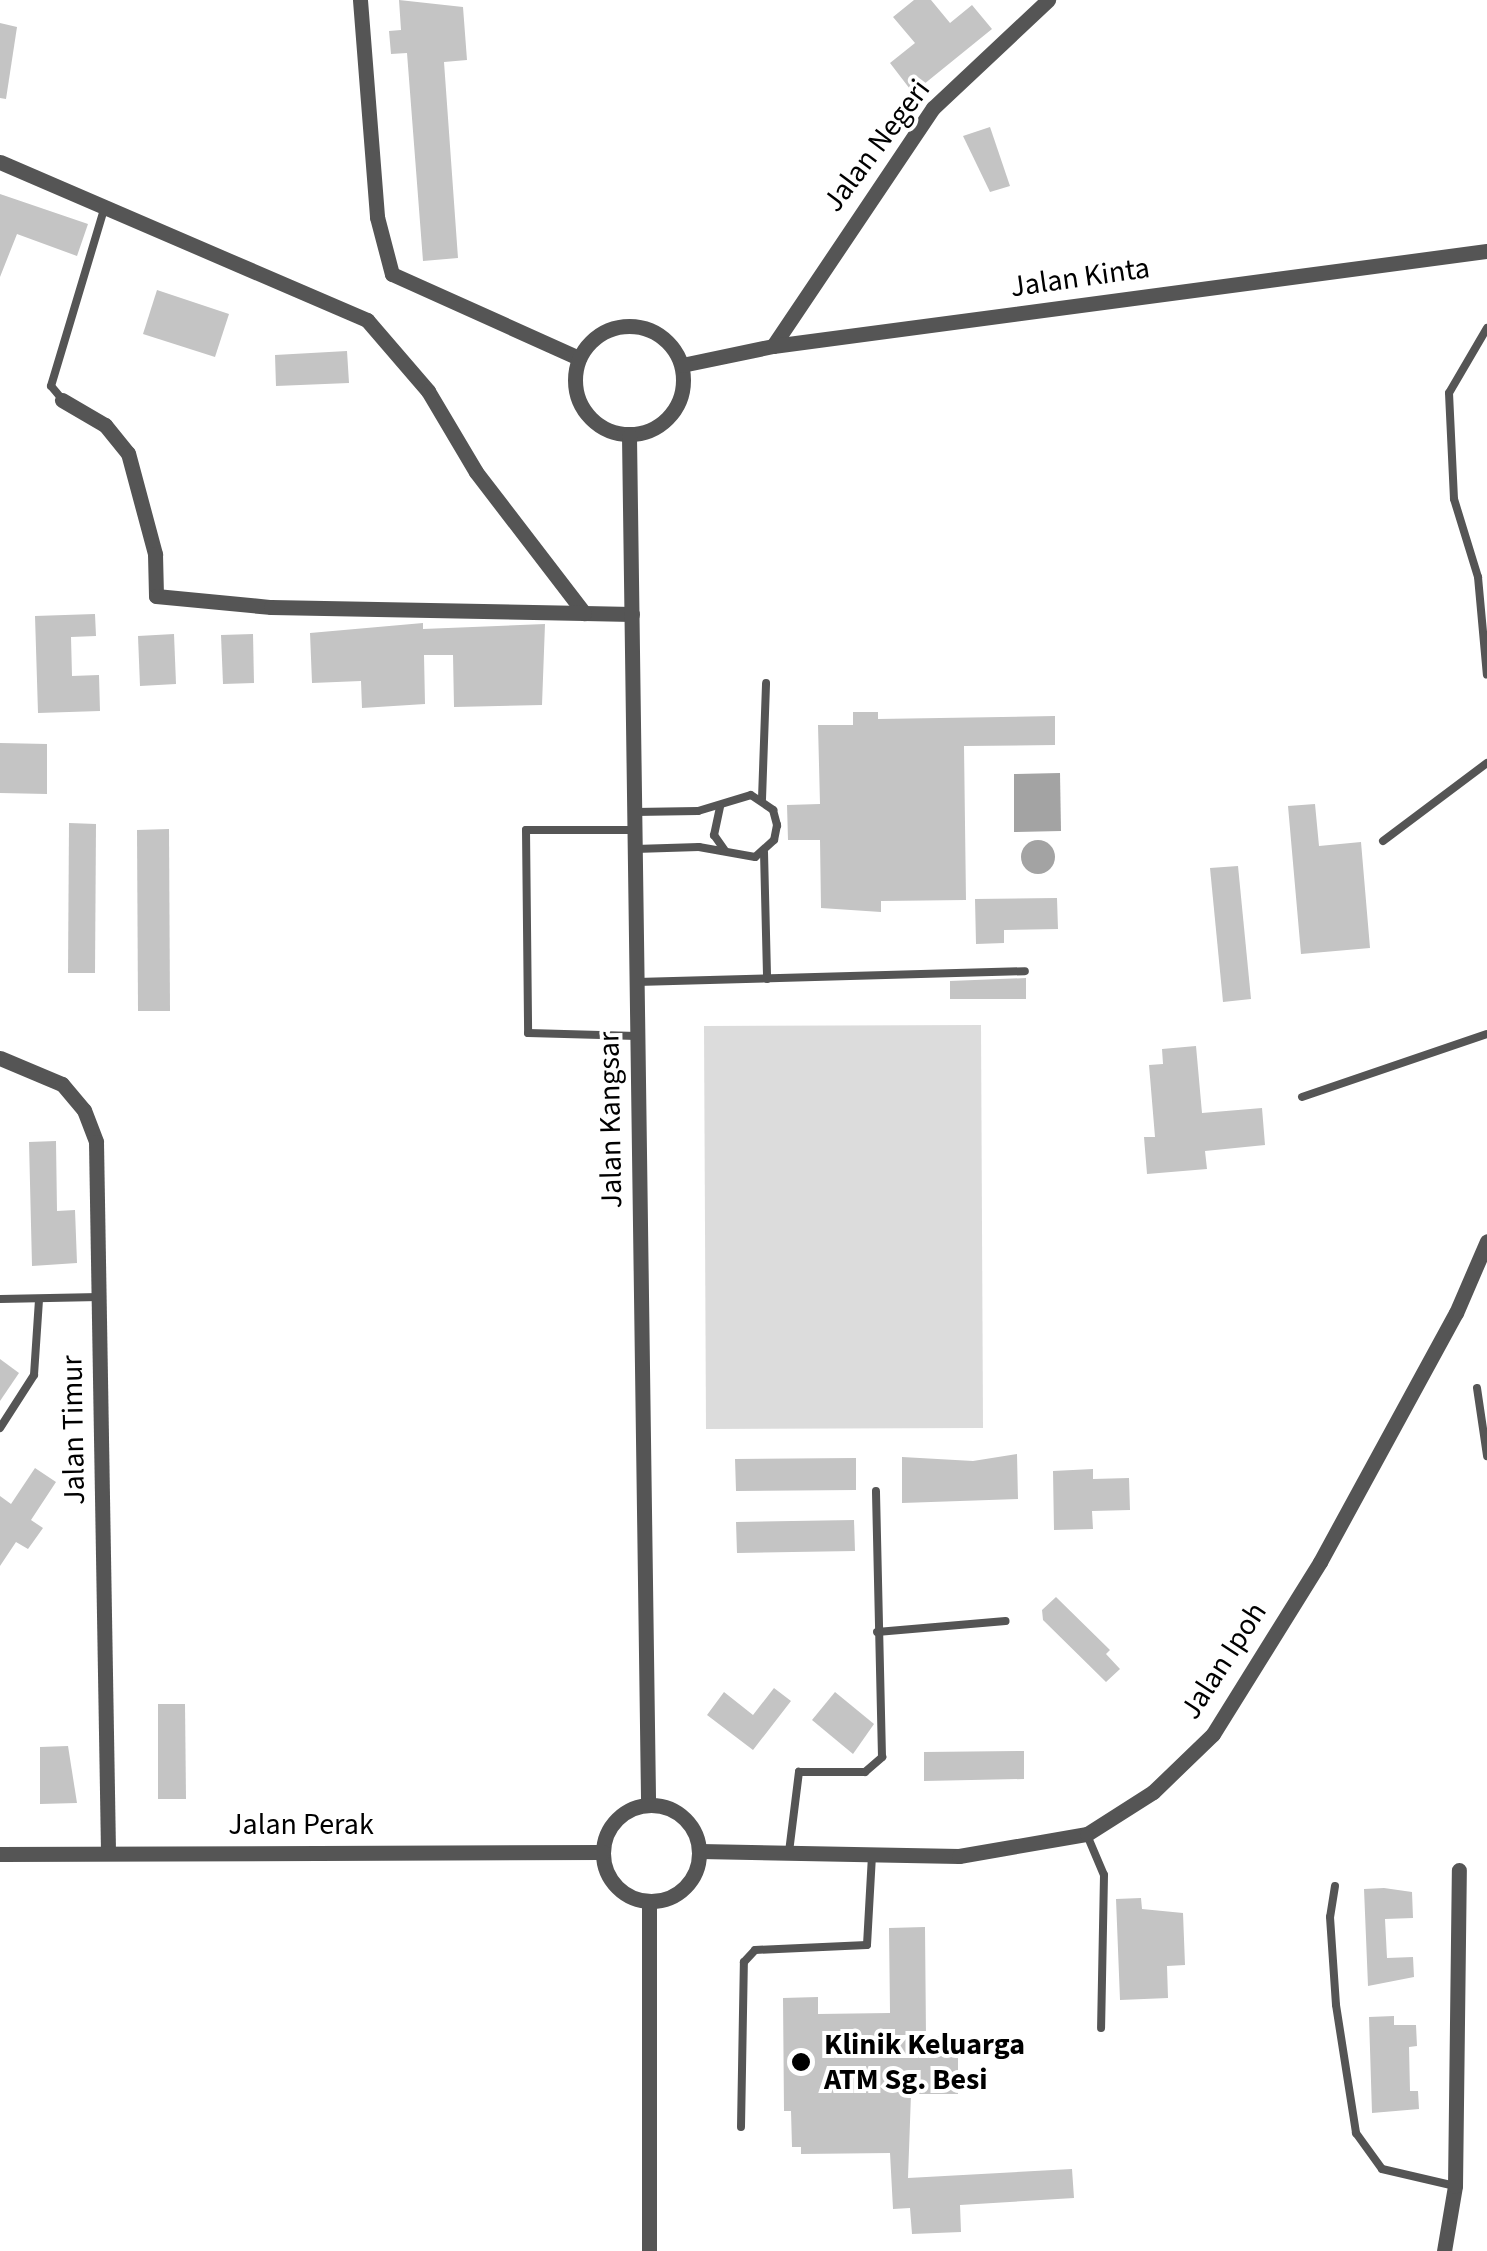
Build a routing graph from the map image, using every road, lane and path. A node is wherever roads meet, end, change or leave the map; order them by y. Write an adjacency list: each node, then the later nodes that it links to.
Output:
1 (360, 0): 8 (street)
2 (1048, 0): 7 (street, Jalan Negeri)
3 (0, 162): 4 (street)
4 (105, 206): 10 (lane); 12 (street)
5 (1487, 251): 7 (street, Jalan Kinta)
6 (1487, 328): 14 (lane)
7 (773, 346): 9 (street, Jalan Kinta)
8 (579, 358): 9 (street); 11 (street)
9 (682, 365): 11 (street)
10 (62, 400): 12 (street)
11 (630, 436): 13 (street, Jalan Kangsar)
12 (584, 613): 13 (street)
13 (632, 614): 19 (street, Jalan Kangsar)
14 (1487, 675)
15 (766, 683): 17 (lane)
16 (1487, 763): 21 (lane)
17 (762, 800): 18 (lane); 24 (lane)
18 (720, 806): 19 (lane); 23 (lane)
19 (635, 812): 20 (street, Jalan Kangsar)
20 (635, 830): 22 (street, Jalan Kangsar); 29 (lane)
21 (1383, 842)
22 (635, 849): 23 (lane); 27 (street, Jalan Kangsar)
23 (725, 851): 24 (lane)
24 (764, 852): 26 (lane)
25 (1025, 971): 26 (lane)
26 (767, 978): 27 (lane)
27 (637, 982): 29 (street, Jalan Kangsar)
28 (1487, 1034): 31 (lane)
29 (637, 1036): 42 (street, Jalan Kangsar)
30 (0, 1058): 33 (street, Jalan Timur)
31 (1302, 1097)
32 (1487, 1241): 43 (street, Jalan Ipoh)
33 (99, 1297): 35 (lane); 46 (street, Jalan Timur)
34 (0, 1299): 35 (lane)
35 (39, 1300): 37 (lane)
36 (1477, 1388): 38 (lane)
37 (0, 1428)
38 (1487, 1456)
39 (876, 1491): 41 (lane)
40 (1006, 1621): 41 (lane)
41 (877, 1632): 47 (lane)
42 (648, 1803): 44 (street); 45 (street)
43 (1087, 1834): 49 (street, Jalan Ipoh); 53 (lane)
44 (700, 1851): 47 (street, Jalan Ipoh); 52 (street)
45 (603, 1852): 46 (street, Jalan Perak); 52 (street)
46 (108, 1853): 48 (street, Jalan Perak)
47 (789, 1853): 49 (street, Jalan Ipoh)
48 (0, 1854)
49 (872, 1855): 54 (lane)
50 (1459, 1870): 55 (street)
51 (1335, 1886): 55 (lane)
52 (648, 1902): 56 (street)
53 (1101, 2028)
54 (742, 2127)
55 (1455, 2186): 57 (street)
56 (650, 2251)
57 (1444, 2251)

